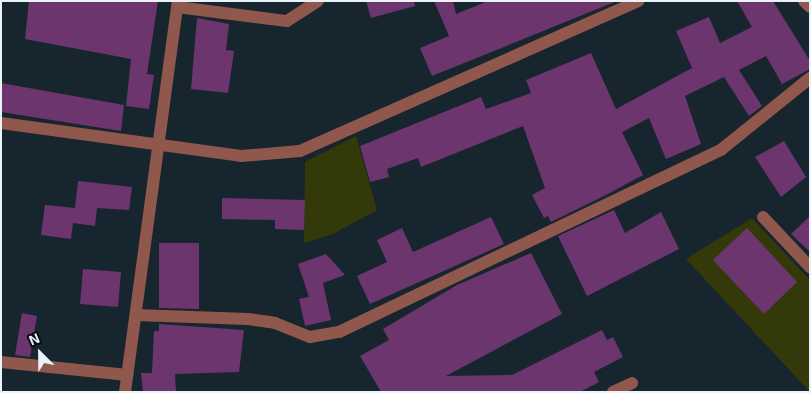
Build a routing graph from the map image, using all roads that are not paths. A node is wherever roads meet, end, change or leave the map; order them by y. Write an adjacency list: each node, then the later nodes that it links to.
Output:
1 (318, 1): 4 (street)
2 (638, 1): 8 (street)
3 (804, 1): 5 (street)
4 (177, 4): 8 (street)
5 (810, 6)
6 (810, 78): 11 (street)
7 (1, 123): 8 (street)
8 (159, 145): 11 (street)
9 (763, 217): 10 (street)
10 (810, 267)
11 (136, 315): 13 (street)
12 (1, 362): 13 (street)
13 (127, 375): 15 (street)
14 (632, 383): 16 (street)
15 (125, 392)
16 (613, 392)

